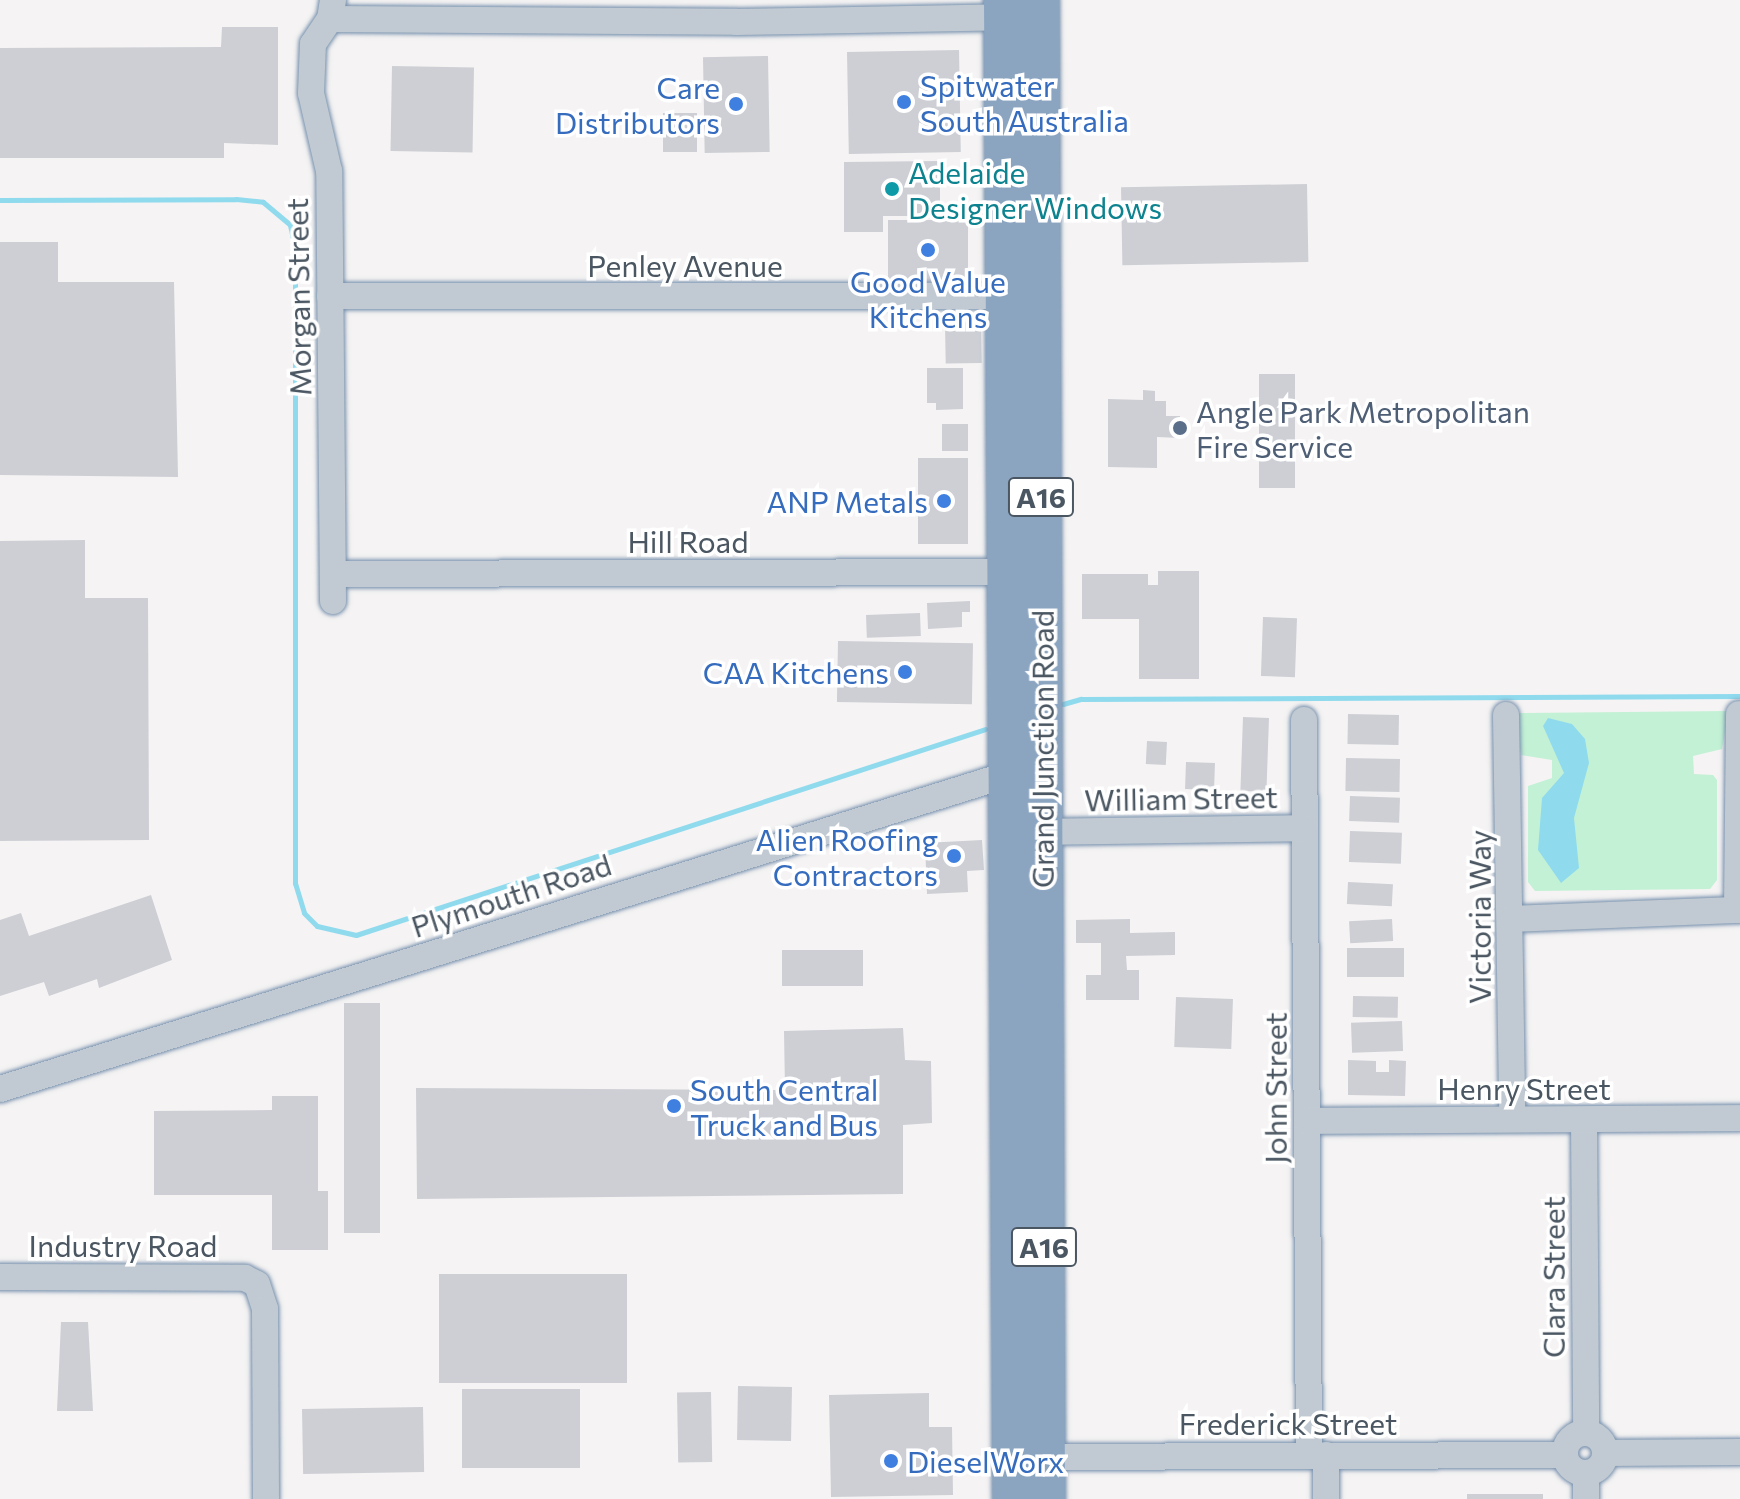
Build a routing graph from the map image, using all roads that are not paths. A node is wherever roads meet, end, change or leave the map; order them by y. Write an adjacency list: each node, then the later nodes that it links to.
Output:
1 (1022, 8): 3 (street); 5 (highway, Grand Junction Road / A16)
2 (331, 10): 3 (street); 4 (street, Morgan Street)
3 (615, 10)
4 (330, 296): 5 (street, Penley Avenue); 7 (street, Morgan Street)
5 (1023, 296): 6 (highway, Grand Junction Road / A16)
6 (1025, 572): 7 (street, Hill Road); 12 (highway, Grand Junction Road / A16)
7 (333, 574): 8 (street, Morgan Street)
8 (333, 601)
9 (1739, 714): 15 (street)
10 (1506, 715): 16 (street, Victoria Way)
11 (1304, 720): 13 (street, John Street)
12 (1025, 770): 14 (highway, Grand Junction Road / A16); 17 (street, Plymouth Road)
13 (1305, 828): 14 (street, William Street); 21 (street, John Street)
14 (1026, 832): 28 (highway, Grand Junction Road / A16)
15 (1738, 910): 16 (street)
16 (1511, 919): 19 (street, Victoria Way)
17 (0, 1089)
18 (1740, 1118): 20 (street, Henry Street)
19 (1512, 1119): 20 (street, Henry Street); 21 (street, Henry Street)
20 (1584, 1120): 23 (street, Clara Street)
21 (1308, 1121): 26 (street, John Street)
22 (0, 1277): 30 (street, Industry Road)
23 (1586, 1433): 25 (street); 27 (street)
24 (1740, 1452): 25 (street)
25 (1605, 1453): 29 (street)
26 (1317, 1455): 27 (street, Frederick Street); 28 (street, Frederick Street); 33 (street, John Street)
27 (1565, 1455): 29 (street)
28 (1029, 1457): 31 (highway, Grand Junction Road / A16); 32 (highway, Grand Junction Road / A16)
29 (1586, 1486)
30 (266, 1499)
31 (1013, 1499)
32 (1045, 1499)
33 (1326, 1499)

